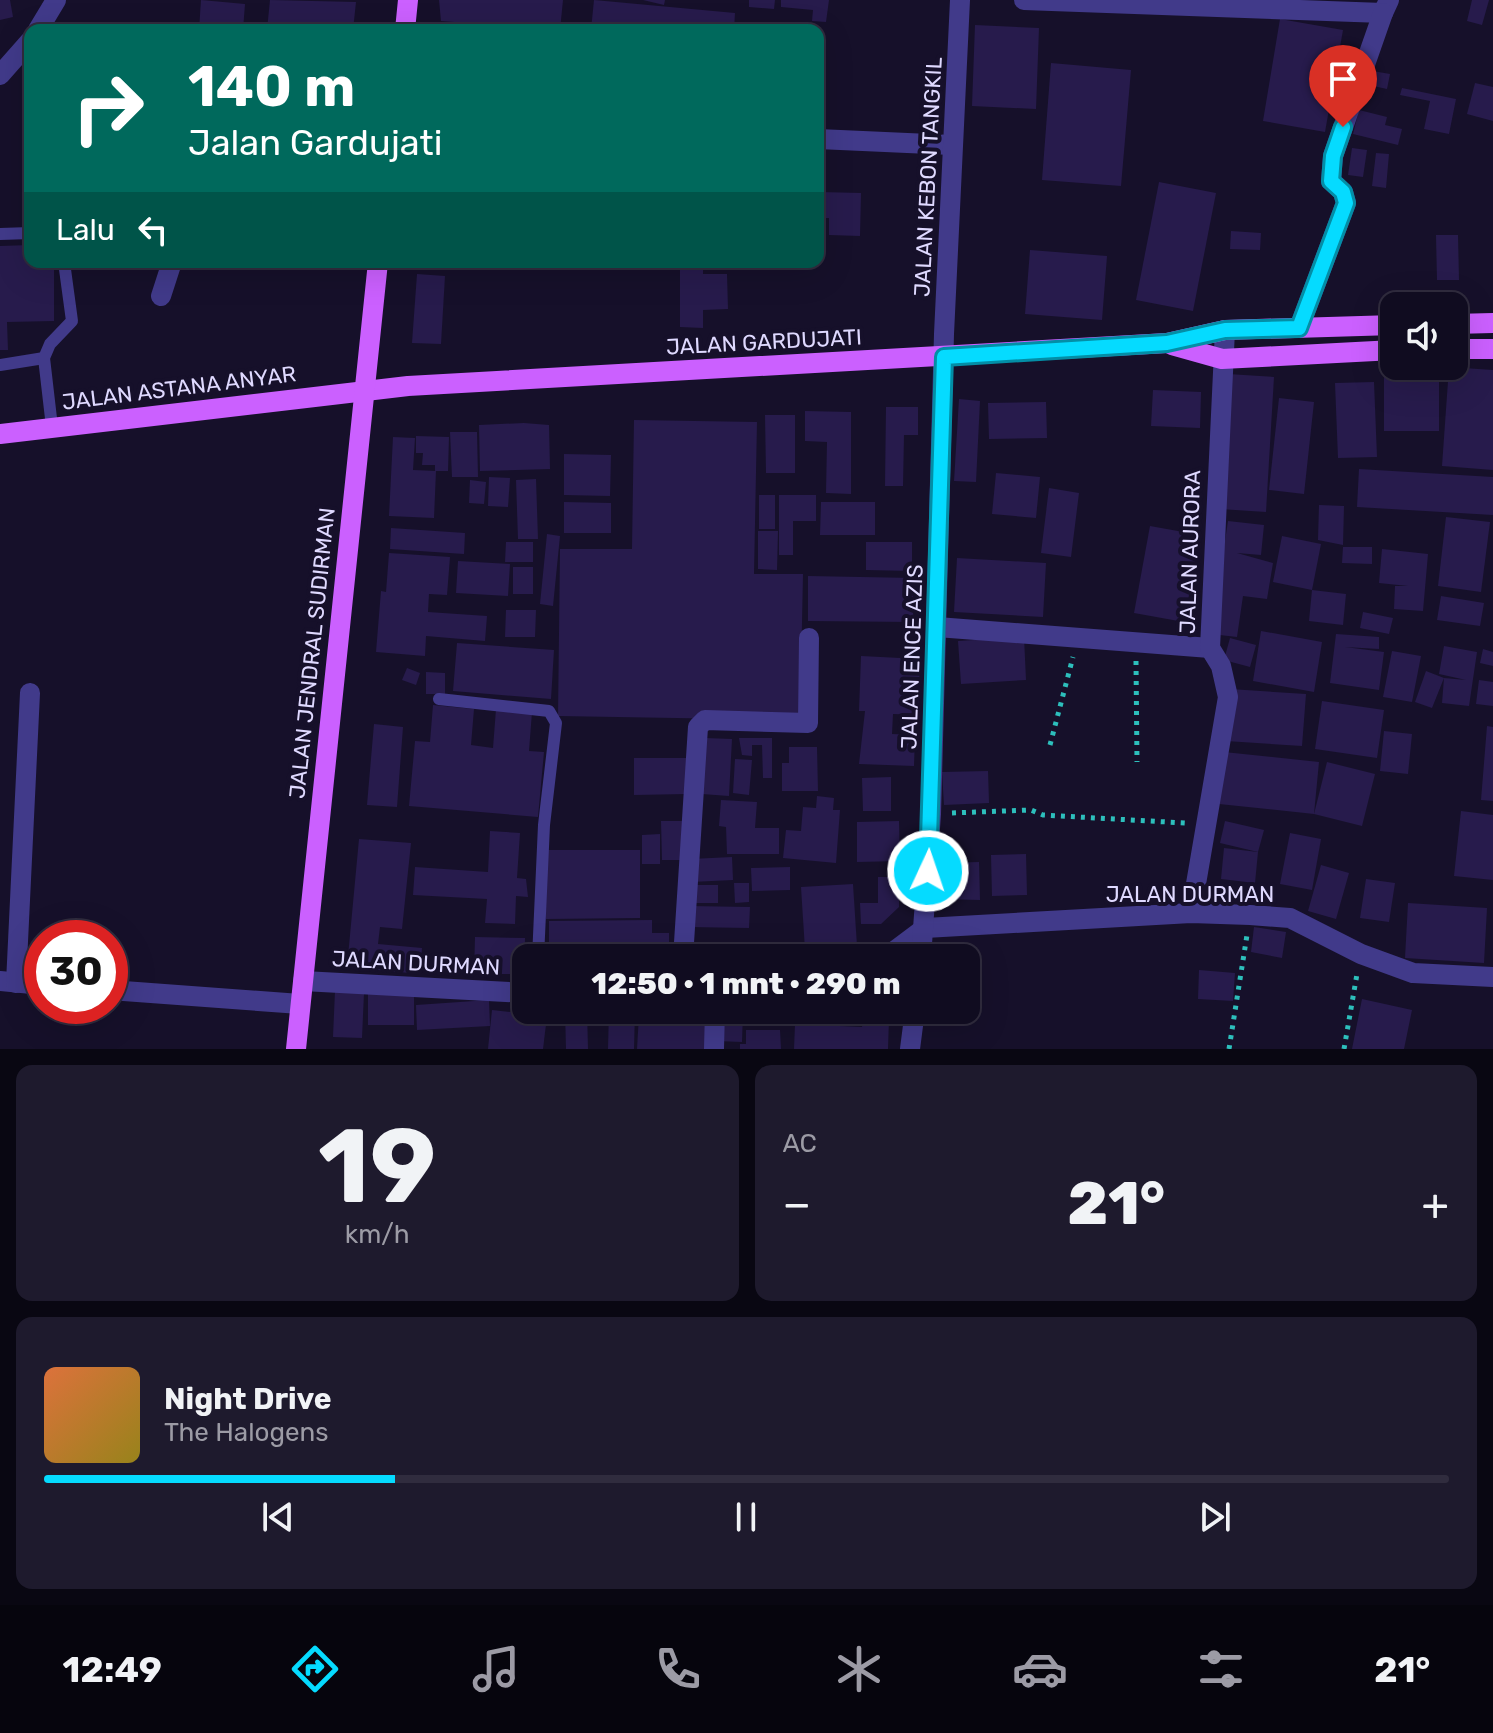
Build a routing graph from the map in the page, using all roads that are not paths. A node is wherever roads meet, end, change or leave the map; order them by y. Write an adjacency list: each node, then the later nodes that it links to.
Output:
1 (56, 0): 7 (street)
2 (408, 0): 8 (main road)
3 (960, 0): 12 (street, JALAN KEBON TANGKIL)
4 (1024, 0): 5 (street)
5 (1103, 2): 6 (street)
6 (1386, 6): 22 (street)
7 (42, 24)
8 (406, 24)
9 (24, 48): 10 (street)
10 (0, 75)
11 (824, 139): 12 (street)
12 (952, 145): 28 (street, JALAN KEBON TANGKIL)
13 (24, 233): 14 (lane)
14 (0, 234)
15 (65, 268): 29 (lane)
16 (170, 268): 18 (street)
17 (377, 268): 32 (main road, JALAN JENDRAL SUDIRMAN)
18 (161, 296)
19 (1493, 323): 20 (main road)
20 (1468, 324)
21 (1380, 325): 22 (main road, JALAN GARDUJATI)
22 (1299, 328): 23 (main road, JALAN GARDUJATI)
23 (1225, 330): 24 (main road, JALAN GARDUJATI); 30 (street, JALAN AURORA)
24 (1167, 343): 28 (main road, JALAN GARDUJATI); 30 (main road, JALAN GARDUJATI)
25 (1468, 349): 26 (main road)
26 (1493, 349)
27 (1380, 351): 30 (main road, JALAN GARDUJATI)
28 (944, 357): 32 (main road, JALAN GARDUJATI); 35 (street, JALAN ENCE AZIS)
29 (44, 358): 31 (lane); 33 (lane)
30 (1222, 359): 37 (street, JALAN AURORA)
31 (0, 365)
32 (363, 391): 33 (main road, JALAN ASTANA ANYAR); 47 (main road, JALAN JENDRAL SUDIRMAN)
33 (52, 427): 34 (main road, JALAN ASTANA ANYAR)
34 (0, 434)
35 (937, 627): 37 (street); 41 (street, JALAN ENCE AZIS)
36 (809, 638): 43 (street)
37 (1210, 648): 40 (street, JALAN AURORA)
38 (30, 693): 48 (street)
39 (439, 699): 42 (lane)
40 (1191, 913): 41 (street, JALAN DURMAN); 46 (street, JALAN DURMAN)
41 (925, 928): 44 (street); 45 (street, JALAN ENCE AZIS)
42 (539, 944)
43 (684, 944)
44 (904, 944)
45 (923, 944)
46 (1493, 977)
47 (303, 981): 50 (street, JALAN DURMAN); 51 (main road, JALAN JENDRAL SUDIRMAN)
48 (8, 982)
49 (128, 991): 51 (street)
50 (512, 992)
51 (300, 1004): 54 (main road, JALAN JENDRAL SUDIRMAN)
52 (715, 1024): 55 (street)
53 (913, 1024): 56 (street)
54 (296, 1049)
55 (714, 1049)
56 (910, 1049)

